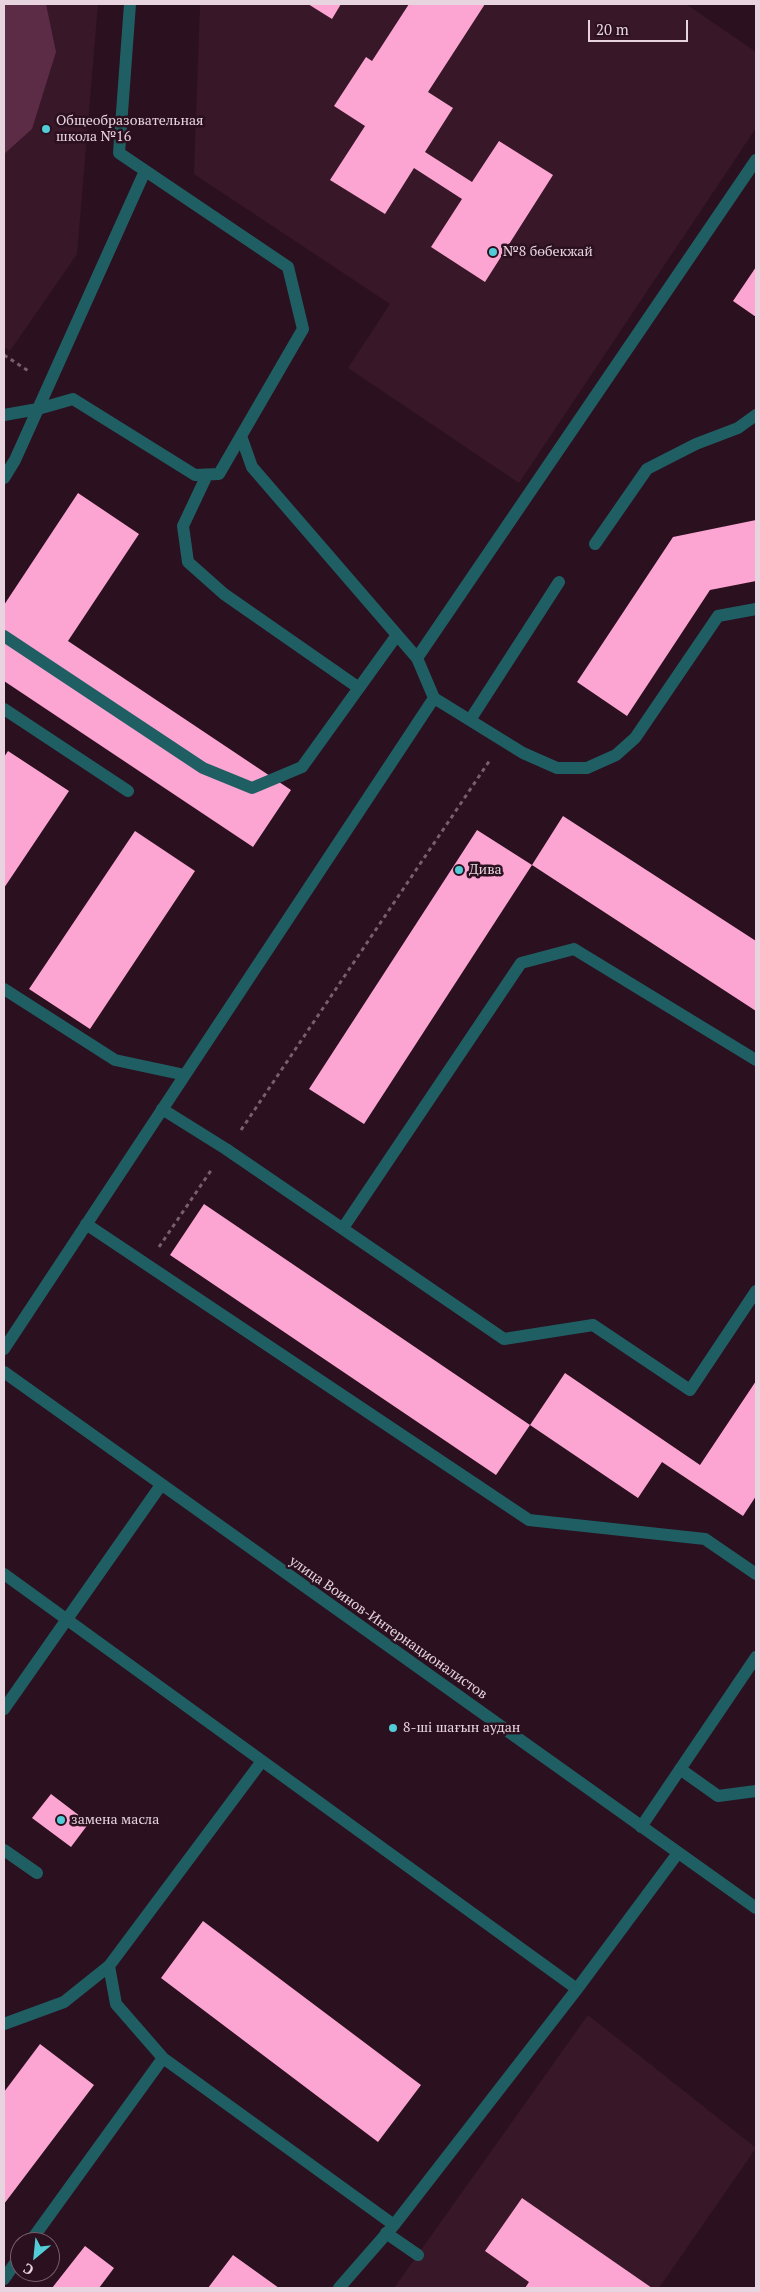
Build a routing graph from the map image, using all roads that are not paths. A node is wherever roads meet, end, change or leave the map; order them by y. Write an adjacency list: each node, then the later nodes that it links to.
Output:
1 (130, 4): 3 (street)
2 (756, 160): 15 (street)
3 (145, 171): 4 (street); 7 (street)
4 (38, 409): 5 (street); 8 (street); 9 (street)
5 (4, 415)
6 (756, 416): 10 (street)
7 (241, 436): 8 (street); 13 (street)
8 (207, 475): 16 (street)
9 (4, 478)
10 (595, 544)
11 (559, 582): 19 (street)
12 (756, 609): 19 (street)
13 (397, 635): 15 (street); 16 (street)
14 (4, 636): 16 (street)
15 (417, 658): 17 (street)
16 (359, 688)
17 (434, 698): 19 (street); 23 (street)
18 (4, 709): 20 (street)
19 (470, 720)
20 (128, 791)
21 (4, 989): 23 (street)
22 (756, 1060): 26 (street)
23 (185, 1075): 24 (street)
24 (162, 1109): 25 (street); 26 (street)
25 (86, 1224): 28 (street); 32 (street)
26 (343, 1228): 27 (street)
27 (756, 1291)
28 (4, 1349)
29 (4, 1372): 30 (street, улица Воинов-Интернационалистов)
30 (161, 1485): 33 (street); 39 (street, улица Воинов-Интернационалистов)
31 (4, 1574): 33 (street)
32 (756, 1574)
33 (67, 1620): 35 (street); 36 (street)
34 (756, 1657): 37 (street)
35 (4, 1710)
36 (262, 1762): 44 (street); 45 (street)
37 (680, 1769): 38 (street); 39 (street)
38 (756, 1791)
39 (641, 1827): 41 (street, улица Воинов-Интернационалистов)
40 (4, 1850): 42 (street)
41 (678, 1853): 43 (street, улица Воинов-Интернационалистов); 45 (street)
42 (37, 1874)
43 (756, 1908)
44 (109, 1966): 46 (street); 47 (street)
45 (577, 1989): 48 (street)
46 (4, 2024)
47 (163, 2058): 48 (street); 49 (street)
48 (390, 2229): 50 (street); 51 (street)
49 (37, 2232)
50 (418, 2255)
51 (339, 2288)

